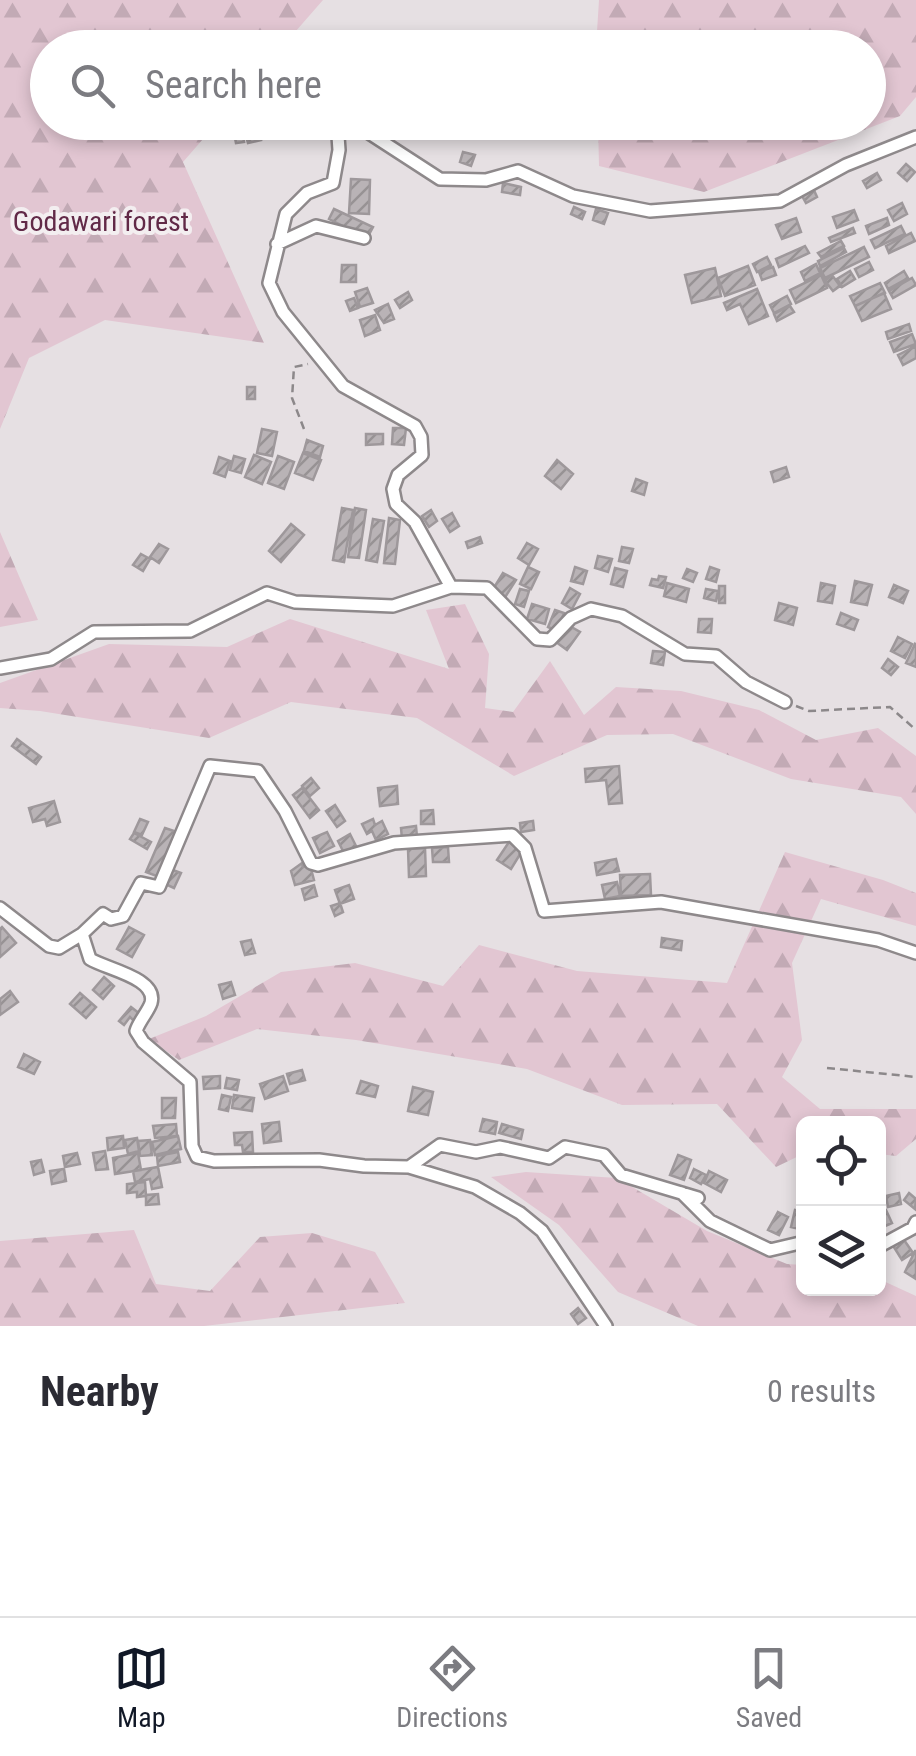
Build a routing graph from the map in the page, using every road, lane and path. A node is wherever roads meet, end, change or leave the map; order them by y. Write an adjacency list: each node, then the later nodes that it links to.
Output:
1 (916, 137): 3 (street)
2 (339, 140): 5 (street)
3 (380, 140)
4 (364, 238): 5 (street)
5 (277, 244): 6 (street)
6 (321, 360): 7 (path); 8 (street)
7 (304, 429)
8 (452, 587): 9 (street); 10 (street)
9 (0, 668)
10 (785, 702): 11 (path)
11 (916, 730)
12 (0, 908): 13 (street)
13 (82, 934): 14 (street); 17 (street)
14 (916, 953)
15 (828, 1068): 16 (path)
16 (916, 1077)
17 (410, 1167): 18 (street); 23 (street)
18 (682, 1193): 19 (street); 22 (street)
19 (698, 1198)
20 (916, 1222): 21 (street)
21 (886, 1243)
22 (796, 1244)
23 (606, 1326)

